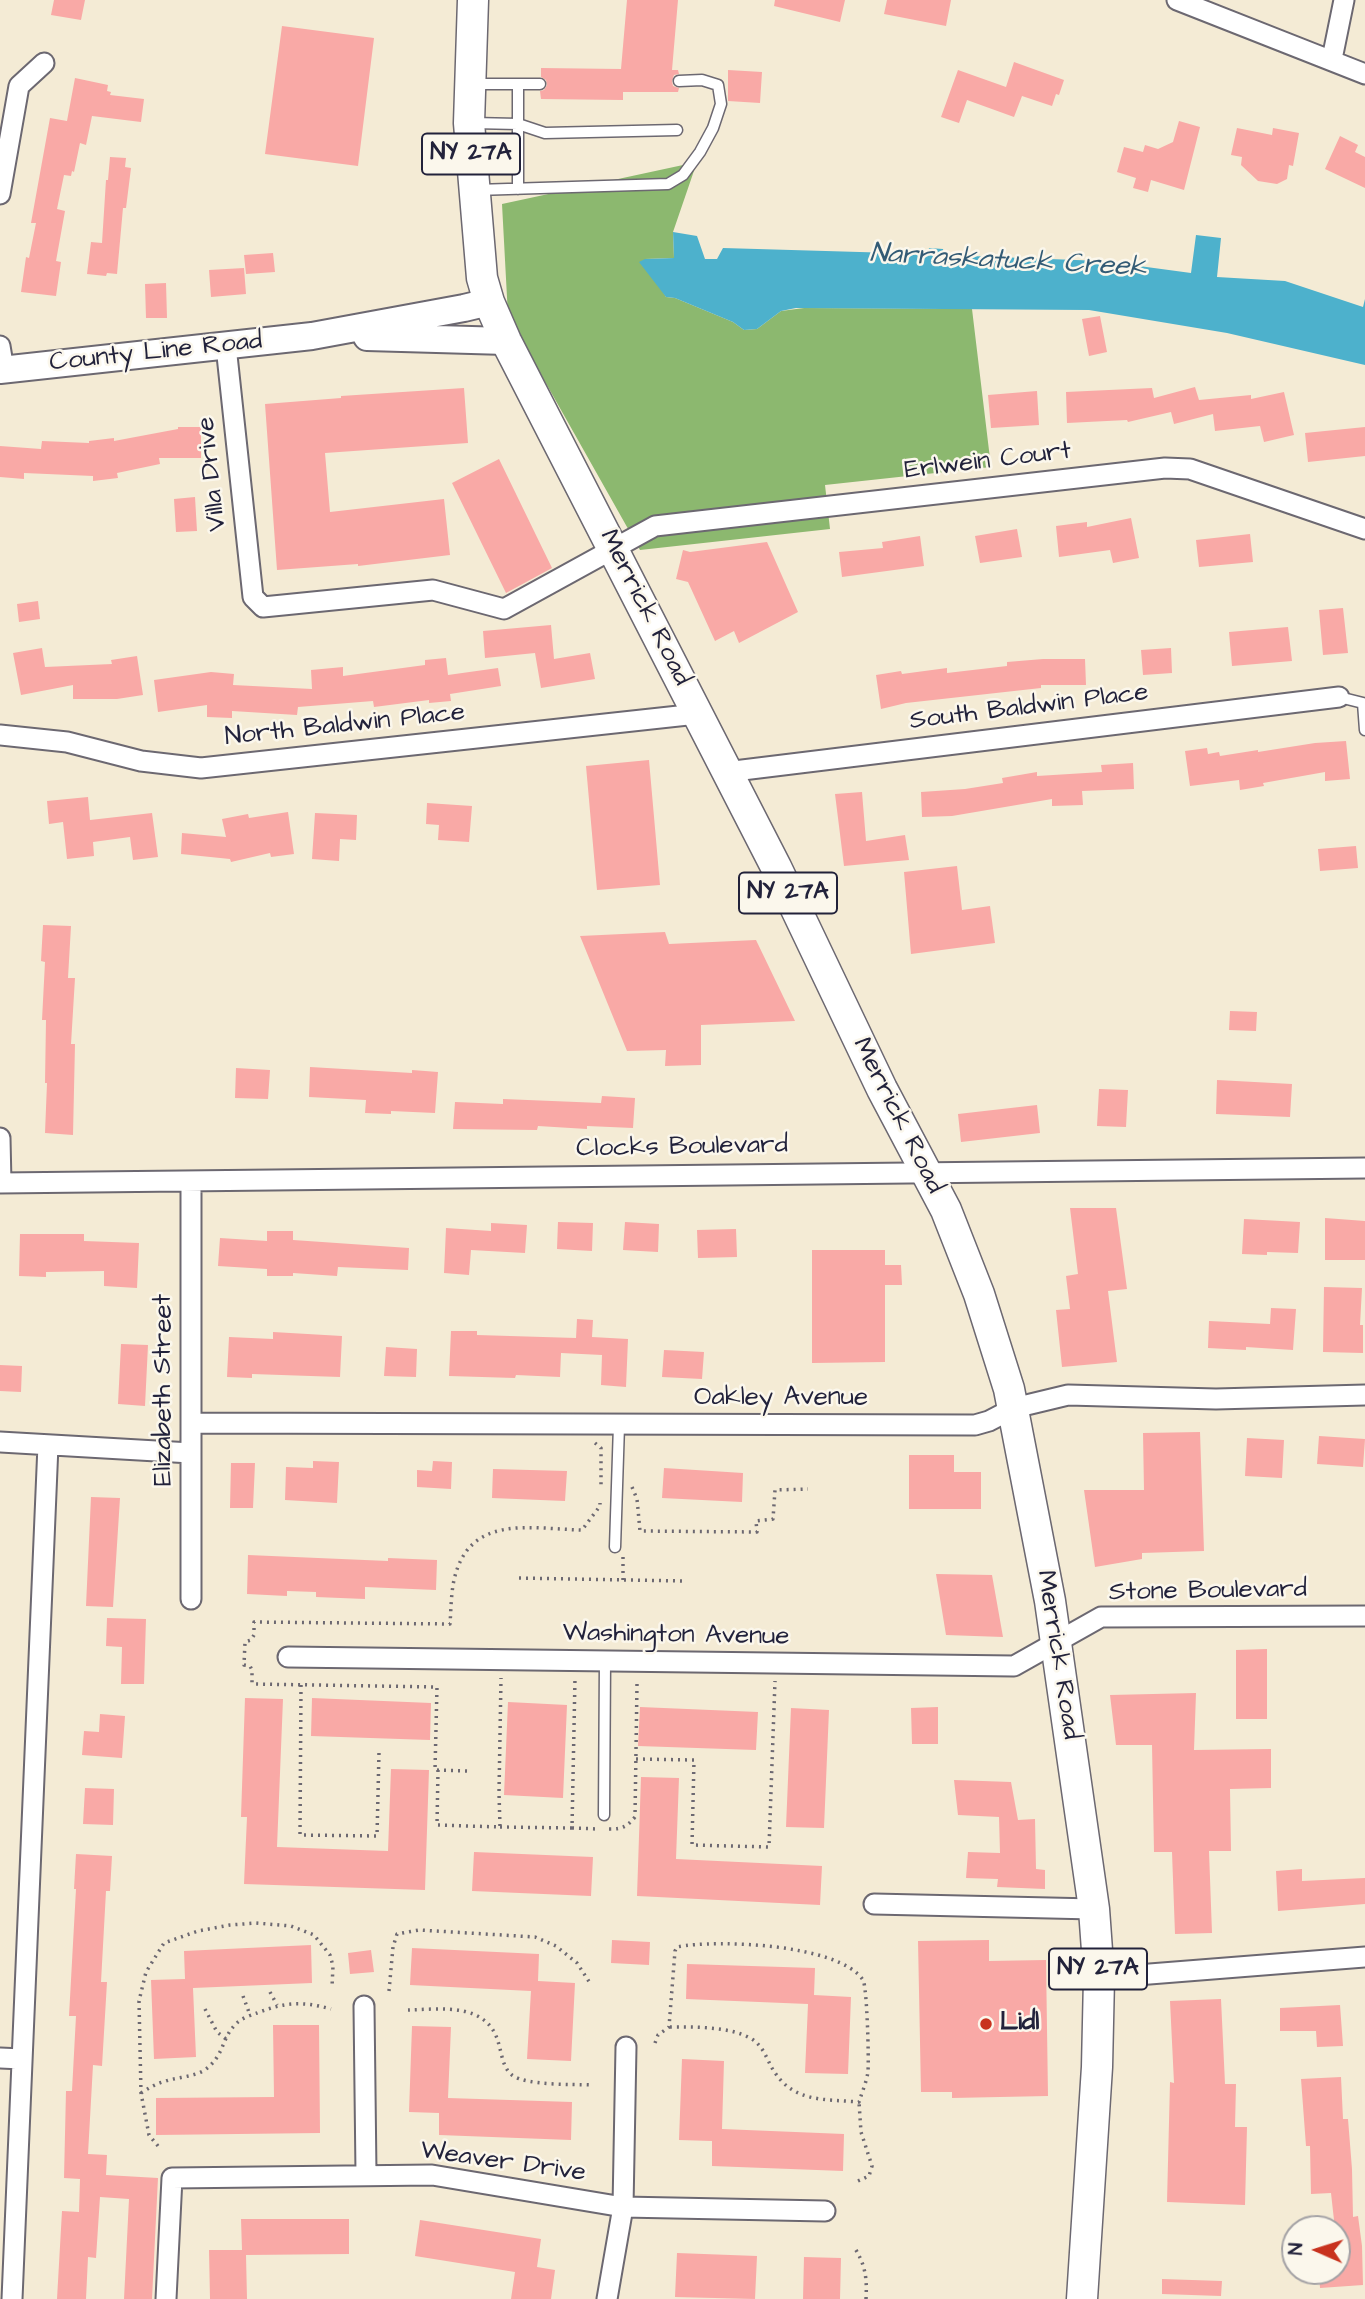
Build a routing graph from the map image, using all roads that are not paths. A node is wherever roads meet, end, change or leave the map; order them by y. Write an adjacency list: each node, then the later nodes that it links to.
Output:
1 (473, 0): 8 (main road, Merrick Road / NY 27A)
2 (1177, 0): 4 (street)
3 (1344, 0): 4 (street)
4 (1332, 59): 6 (street)
5 (44, 63): 16 (street)
6 (1365, 74)
7 (679, 81): 14 (lane)
8 (470, 84): 9 (lane); 11 (main road, Merrick Road / NY 27A)
9 (518, 84): 10 (lane); 12 (lane)
10 (540, 84)
11 (469, 123): 12 (lane); 15 (main road, Merrick Road / NY 27A)
12 (517, 124): 13 (lane); 14 (lane)
13 (677, 130)
14 (518, 189): 15 (lane)
15 (474, 190): 17 (main road, Merrick Road / NY 27A)
16 (0, 194)
17 (489, 302): 18 (main road, County Line Road); 19 (main road, Merrick Road / NY 27A)
18 (312, 336): 19 (main road, County Line Road); 20 (main road, County Line Road)
19 (506, 341): 23 (main road, Merrick Road / NY 27A)
20 (226, 346): 21 (main road, County Line Road); 23 (street, Villa Drive)
21 (1, 362)
22 (1365, 529): 23 (street, Erlwein Court)
23 (615, 550): 25 (main road, Merrick Road / NY 27A)
24 (1339, 697): 26 (lane); 28 (street, South Baldwin Place)
25 (697, 713): 27 (street, North Baldwin Place); 28 (main road, Merrick Road / NY 27A)
26 (1365, 730)
27 (0, 735)
28 (726, 772): 31 (main road, Merrick Road / NY 27A)
29 (0, 1138): 33 (street)
30 (1365, 1168): 31 (street, Clocks Boulevard)
31 (927, 1172): 32 (street, Clocks Boulevard); 35 (main road, Merrick Road / NY 27A)
32 (191, 1181): 33 (street, Clocks Boulevard); 36 (street, Elizabeth Street)
33 (0, 1183)
34 (1365, 1395): 35 (street, Oakley Avenue)
35 (1014, 1408): 37 (street, Oakley Avenue); 44 (main road, Merrick Road / NY 27A)
36 (191, 1423): 37 (street, Oakley Avenue); 40 (street, Elizabeth Street)
37 (619, 1425): 41 (lane)
38 (0, 1442): 39 (street)
39 (48, 1445): 40 (street); 55 (street)
40 (191, 1453): 42 (street, Elizabeth Street)
41 (619, 1547)
42 (191, 1599)
43 (1365, 1616): 44 (street, Stone Boulevard)
44 (1057, 1642): 46 (street, Washington Avenue); 49 (main road, Merrick Road / NY 27A)
45 (288, 1657): 46 (street, Washington Avenue)
46 (605, 1661): 47 (lane)
47 (604, 1815)
48 (874, 1904): 49 (street)
49 (1094, 1909): 51 (main road, Merrick Road / NY 27A)
50 (1365, 1957): 51 (street)
51 (1099, 1978): 62 (main road, Merrick Road / NY 27A)
52 (364, 2006): 56 (street)
53 (626, 2046): 57 (street)
54 (0, 2058): 55 (street)
55 (23, 2059): 59 (street)
56 (366, 2175): 57 (street, Weaver Drive); 60 (street, Weaver Drive)
57 (623, 2207): 58 (street, Weaver Drive); 61 (street)
58 (825, 2211)
59 (12, 2299)
60 (166, 2299)
61 (607, 2299)
62 (1082, 2299)

